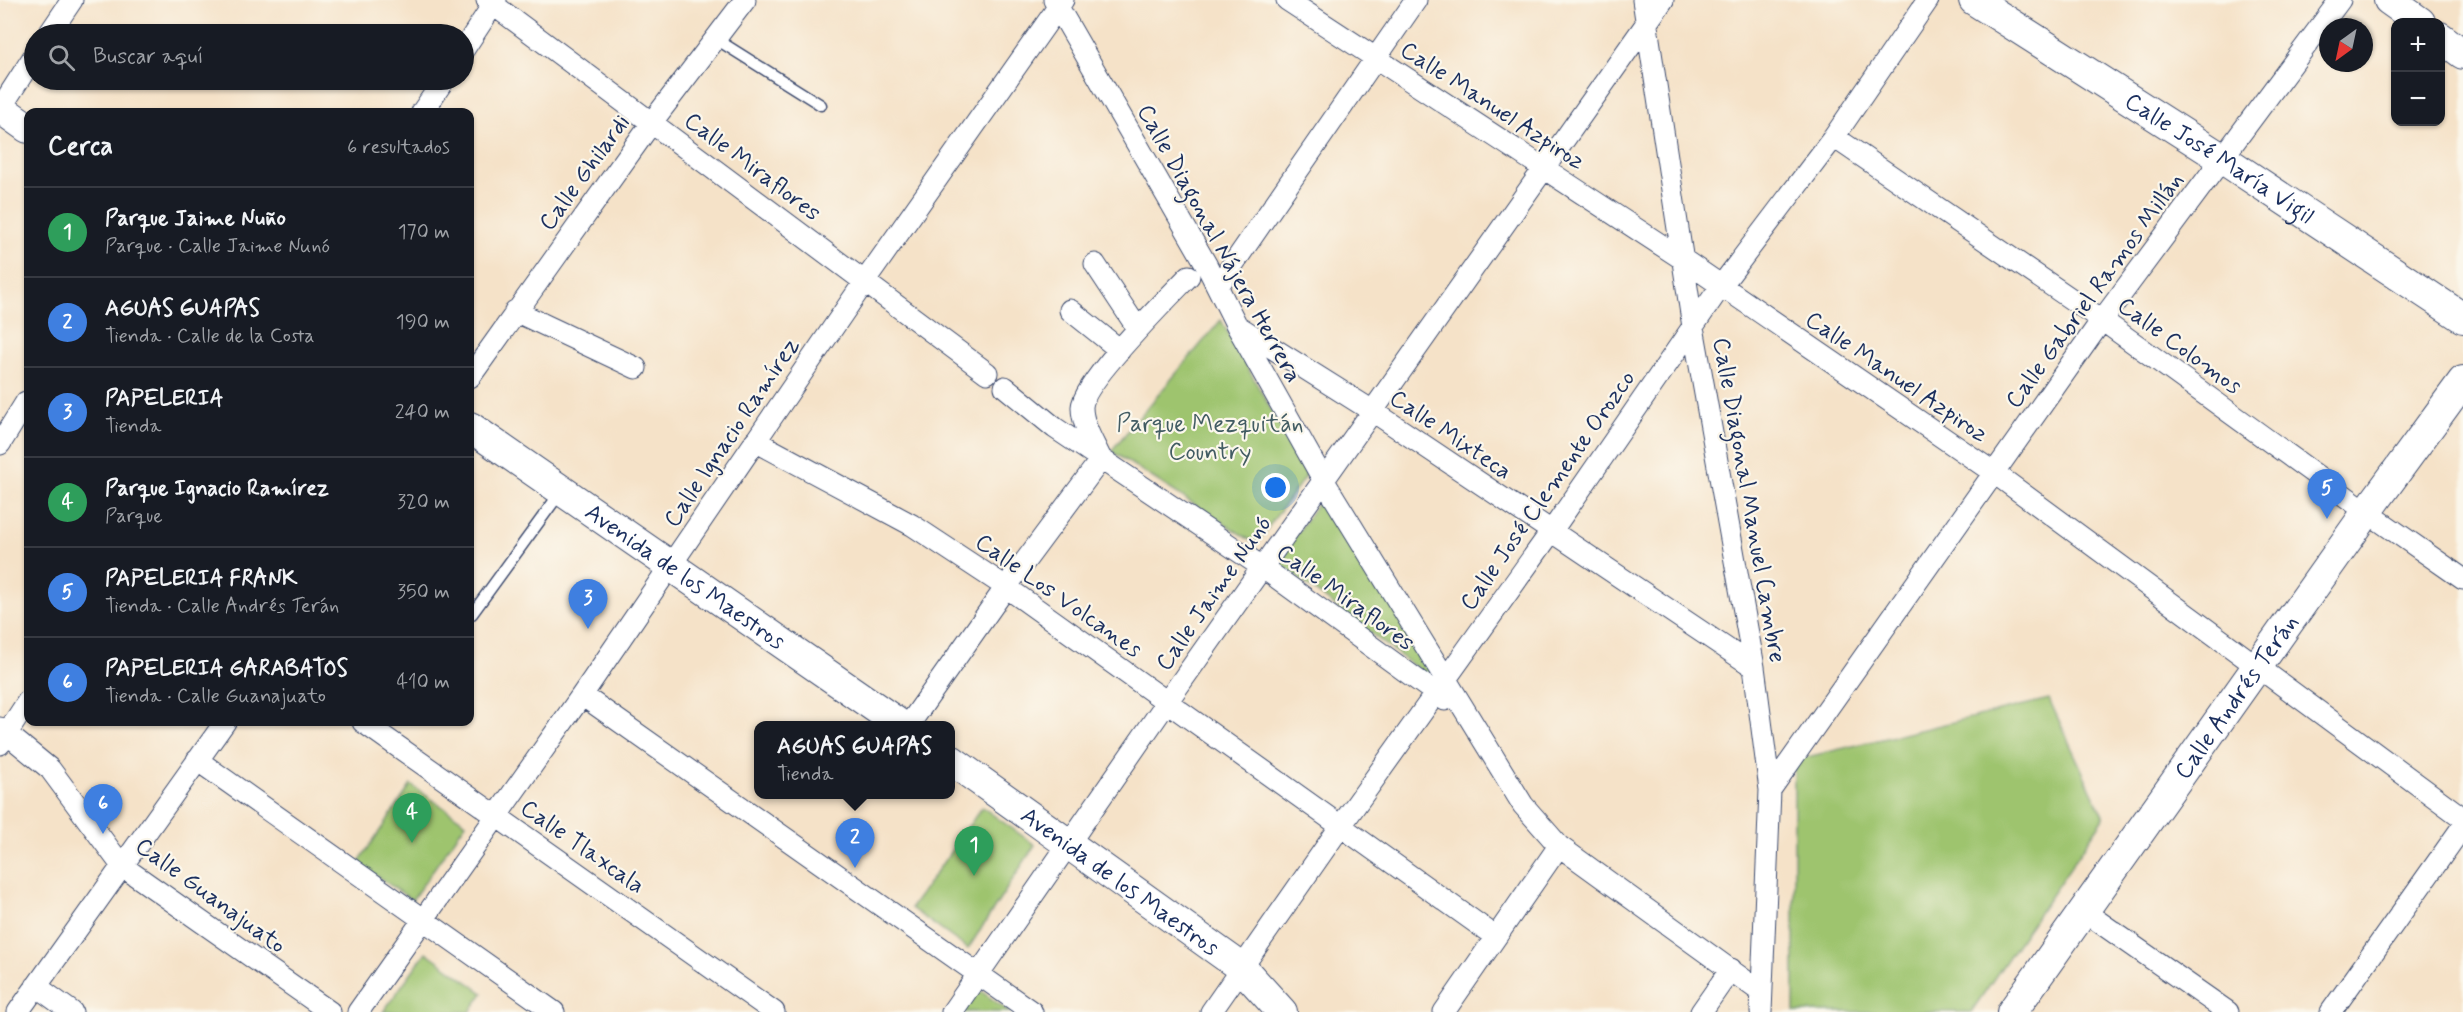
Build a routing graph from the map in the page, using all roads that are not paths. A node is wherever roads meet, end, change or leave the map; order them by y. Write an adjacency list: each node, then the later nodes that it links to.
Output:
1 (72, 0): 14 (street)
2 (745, 0): 17 (street, Calle Ghilardi)
3 (1287, 0): 20 (street, Calle Manuel Azpiroz)
4 (1416, 0): 20 (street)
5 (1643, 0): 15 (street, Calle Diagonal Manuel Cambre)
6 (1663, 0): 15 (street, Calle Jaime Nunó)
7 (1928, 0): 28 (street, Calle José Clemente Orozco)
8 (1974, 0): 29 (street, Calle José María Vigil)
9 (2340, 0): 29 (street, Calle Gabriel Ramos Millán)
10 (2389, 0): 13 (street)
11 (492, 2): 16 (street); 26 (street, Calle Miraflores)
12 (1058, 2): 34 (street, Calle Ignacio Ramírez); 35 (street, Calle Diagonal Nájera Herrera)
13 (2414, 18)
14 (56, 24)
15 (1647, 24): 30 (street, Calle Jaime Nunó); 31 (street, Calle Diagonal Manuel Cambre)
16 (474, 33)
17 (716, 39): 23 (lane); 26 (street, Calle Ghilardi)
18 (2445, 41): 19 (street)
19 (2463, 54)
20 (1374, 57): 30 (street, Calle Manuel Azpiroz); 35 (street)
21 (24, 71): 24 (street)
22 (437, 90): 25 (street)
23 (821, 105)
24 (0, 108): 27 (street)
25 (425, 108)
26 (652, 122): 34 (street, Calle Miraflores); 38 (street, Calle Ghilardi)
27 (24, 125)
28 (1834, 137): 36 (street, Calle José Clemente Orozco); 40 (street, Calle Colomos)
29 (2223, 159): 39 (street, Calle José María Vigil); 40 (street, Calle Gabriel Ramos Millán)
30 (1545, 169): 31 (street, Calle Manuel Azpiroz); 51 (street, Calle Jaime Nunó)
31 (1684, 260): 36 (street, Calle Manuel Azpiroz); 42 (street, Calle Diagonal Manuel Cambre)
32 (1095, 264): 43 (street)
33 (1189, 276): 43 (street)
34 (865, 281): 47 (street, Calle Miraflores); 53 (street, Calle Ignacio Ramírez)
35 (1218, 286): 41 (street, Calle Diagonal Nájera Herrera)
36 (1721, 286): 42 (street, Calle José Clemente Orozco); 56 (street, Calle Manuel Azpiroz)
37 (1070, 310): 44 (street)
38 (515, 311): 45 (street); 46 (street, Calle Ghilardi)
39 (2463, 318)
40 (2102, 320): 56 (street, Calle Gabriel Ramos Millán); 59 (street, Calle Colomos)
41 (1237, 326): 51 (street, Calle Mixteca); 57 (street, Calle Diagonal Nájera Herrera)
42 (1693, 327): 60 (street, Calle José Clemente Orozco); 67 (street, Calle Diagonal Manuel Cambre)
43 (1138, 329): 44 (street)
44 (1120, 350): 55 (street)
45 (636, 368)
46 (474, 371)
47 (987, 373)
48 (2463, 381): 59 (street, Calle Andrés Terán)
49 (1005, 387): 55 (street, Calle Miraflores)
50 (24, 405): 54 (street)
51 (1374, 412): 57 (street, Calle Jaime Nunó); 60 (street, Calle Mixteca)
52 (474, 430): 58 (street, Avenida de los Maestros)
53 (755, 441): 61 (street, Calle Ignacio Ramírez); 64 (street, Calle Los Volcanes)
54 (0, 444)
55 (1101, 459): 62 (street, Calle Miraflores); 64 (street)
56 (1993, 472): 66 (street, Calle Manuel Azpiroz); 79 (street, Calle Gabriel Ramos Millán)
57 (1324, 481): 62 (street, Calle Jaime Nunó); 68 (street, Calle Diagonal Nájera Herrera)
58 (562, 491): 61 (street, Avenida de los Maestros); 65 (lane)
59 (2367, 512): 63 (street, Calle Colomos); 66 (street, Calle Andrés Terán)
60 (1551, 532): 67 (street, Calle Mixteca); 68 (street, Calle José Clemente Orozco)
61 (671, 566): 69 (street, Calle Ignacio Ramírez); 72 (street, Avenida de los Maestros)
62 (1262, 567): 68 (street, Calle Miraflores); 70 (street, Calle Jaime Nunó)
63 (2463, 579)
64 (1006, 587): 70 (street, Calle Los Volcanes); 73 (street)
65 (474, 611)
66 (2258, 666): 81 (street, Calle Manuel Azpiroz); 87 (street, Calle Andrés Terán)
67 (1754, 667): 79 (street, Calle Diagonal Manuel Cambre)
68 (1441, 685): 83 (street, Calle José Clemente Orozco); 85 (street, Calle Diagonal Nájera Herrera)
69 (582, 695): 80 (street, Calle Ignacio Ramírez); 92 (street)
70 (1167, 702): 83 (street, Calle Los Volcanes); 84 (street, Calle Jaime Nunó)
71 (24, 706): 76 (street)
72 (895, 721)
73 (912, 721)
74 (222, 726): 77 (street)
75 (369, 726): 80 (street, Calle Tlaxcala)
76 (2, 735): 86 (street, Calle Guanajuato)
77 (197, 760): 86 (street); 88 (street)
78 (955, 763): 84 (street, Avenida de los Maestros)
79 (1770, 790): 94 (street, Calle Diagonal Manuel Cambre)
80 (497, 816): 88 (street, Calle Ignacio Ramírez); 100 (street, Calle Tlaxcala)
81 (2463, 818)
82 (2463, 826): 109 (street)
83 (1340, 827): 89 (street, Calle Los Volcanes); 90 (street, Calle José Clemente Orozco)
84 (1068, 843): 90 (street, Avenida de los Maestros); 92 (street, Calle Jaime Nunó)
85 (1559, 846): 89 (street); 91 (street, Calle Diagonal Nájera Herrera)
86 (122, 866): 93 (street); 97 (street, Calle Guanajuato)
87 (2082, 910): 107 (street, Calle Andrés Terán); 108 (street)
88 (424, 920): 98 (street, Calle Ignacio Ramírez); 99 (street)
89 (1496, 938): 105 (street)
90 (1242, 968): 103 (street, Calle José Clemente Orozco); 104 (street, Avenida de los Maestros)
91 (1731, 969): 94 (street, Calle Diagonal Nájera Herrera); 106 (street)
92 (979, 975): 101 (street, Calle Jaime Nunó); 102 (street)
93 (36, 986): 95 (street); 96 (street)
94 (1761, 1002)
95 (18, 1012)
96 (72, 1012)
97 (330, 1012)
98 (358, 1012)
99 (554, 1012)
100 (774, 1012)
101 (952, 1012)
102 (1032, 1012)
103 (1211, 1012)
104 (1282, 1012)
105 (1444, 1012)
106 (1701, 1012)
107 (2012, 1012)
108 (2228, 1012)
109 (2331, 1012)

